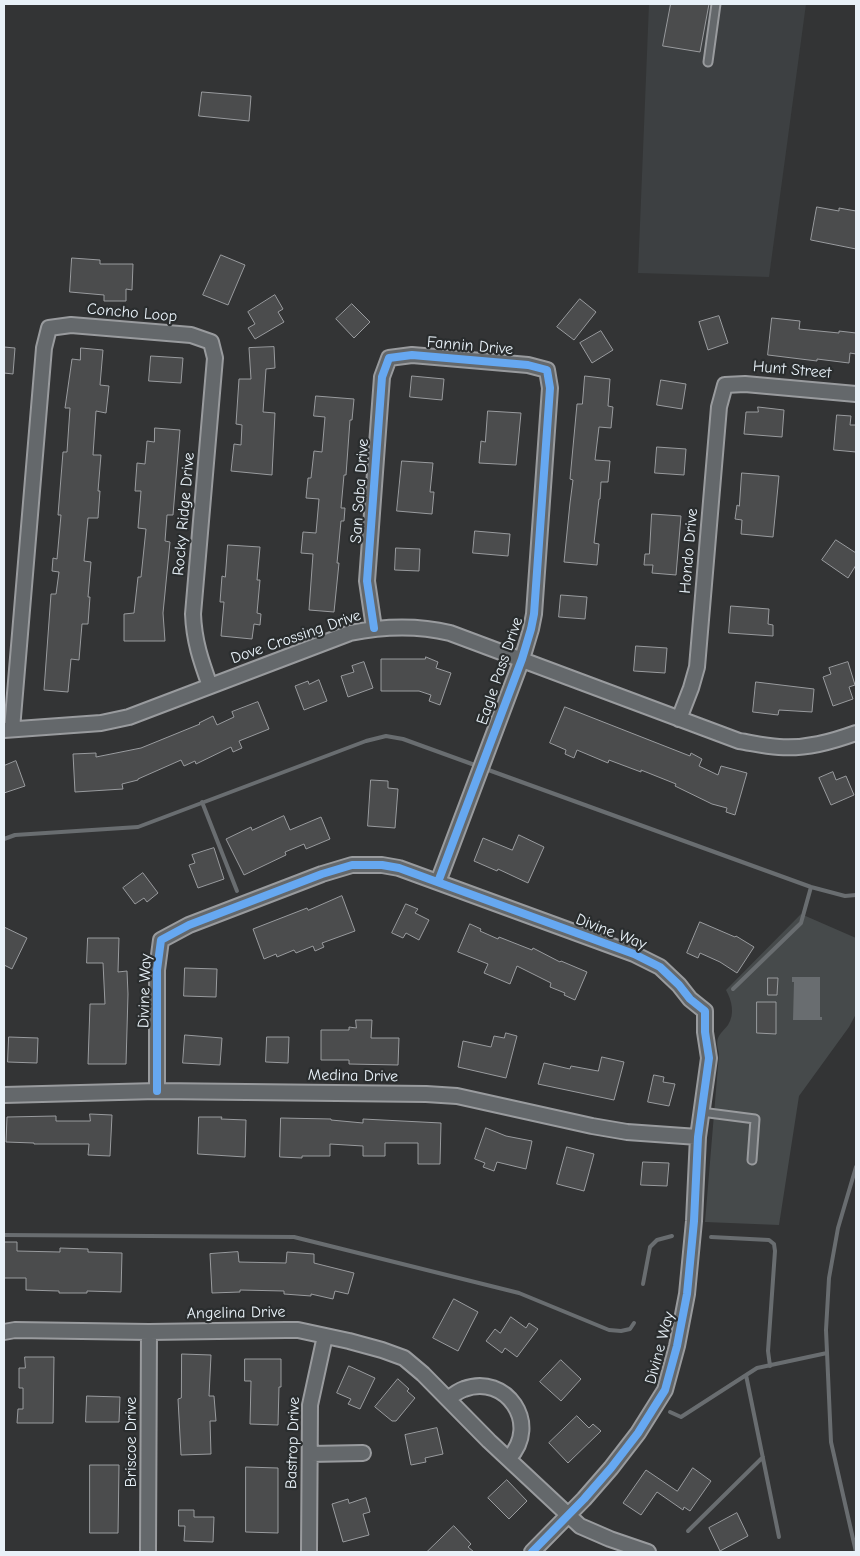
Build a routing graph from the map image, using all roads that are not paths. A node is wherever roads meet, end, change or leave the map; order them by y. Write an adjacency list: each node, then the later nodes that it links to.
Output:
1 (716, 4): 2 (lane)
2 (708, 62)
3 (211, 342): 10 (street, Rocky Ridge Drive); 12 (street, Concho Loop)
4 (389, 358): 5 (street, Fannin Drive); 8 (street, San Saba Drive)
5 (548, 370): 9 (street, Eagle Pass Drive)
6 (725, 385): 7 (street, Hunt Street); 11 (street, Hondo Drive)
7 (856, 394)
8 (374, 628): 9 (street, Dove Crossing Drive); 10 (street, Dove Crossing Drive)
9 (522, 659): 11 (street, Dove Crossing Drive); 14 (street, Eagle Pass Drive)
10 (210, 686): 12 (street, Dove Crossing Drive)
11 (679, 719): 13 (street, Dove Crossing Drive)
12 (8, 730)
13 (856, 733)
14 (438, 882): 15 (street, Divine Way); 17 (street, Divine Way)
15 (157, 1091): 16 (street, Medina Drive); 18 (street, Medina Drive)
16 (4, 1095)
17 (701, 1112): 18 (street, Divine Way); 19 (lane)
18 (698, 1137): 27 (street, Divine Way)
19 (752, 1160)
20 (4, 1332): 21 (street, Angelina Drive)
21 (149, 1332): 22 (street, Angelina Drive); 28 (street, Briscoe Drive)
22 (325, 1336): 23 (street, Angelina Drive); 25 (street, Bastrop Drive)
23 (448, 1399): 26 (street, Angelina Drive); 26 (street)
24 (363, 1453): 25 (street)
25 (310, 1454): 29 (street, Bastrop Drive)
26 (509, 1458): 27 (street, Angelina Drive)
27 (568, 1515): 30 (street, Divine Way); 31 (street, Angelina Drive)
28 (148, 1552)
29 (309, 1552)
30 (532, 1552)
31 (648, 1552)

